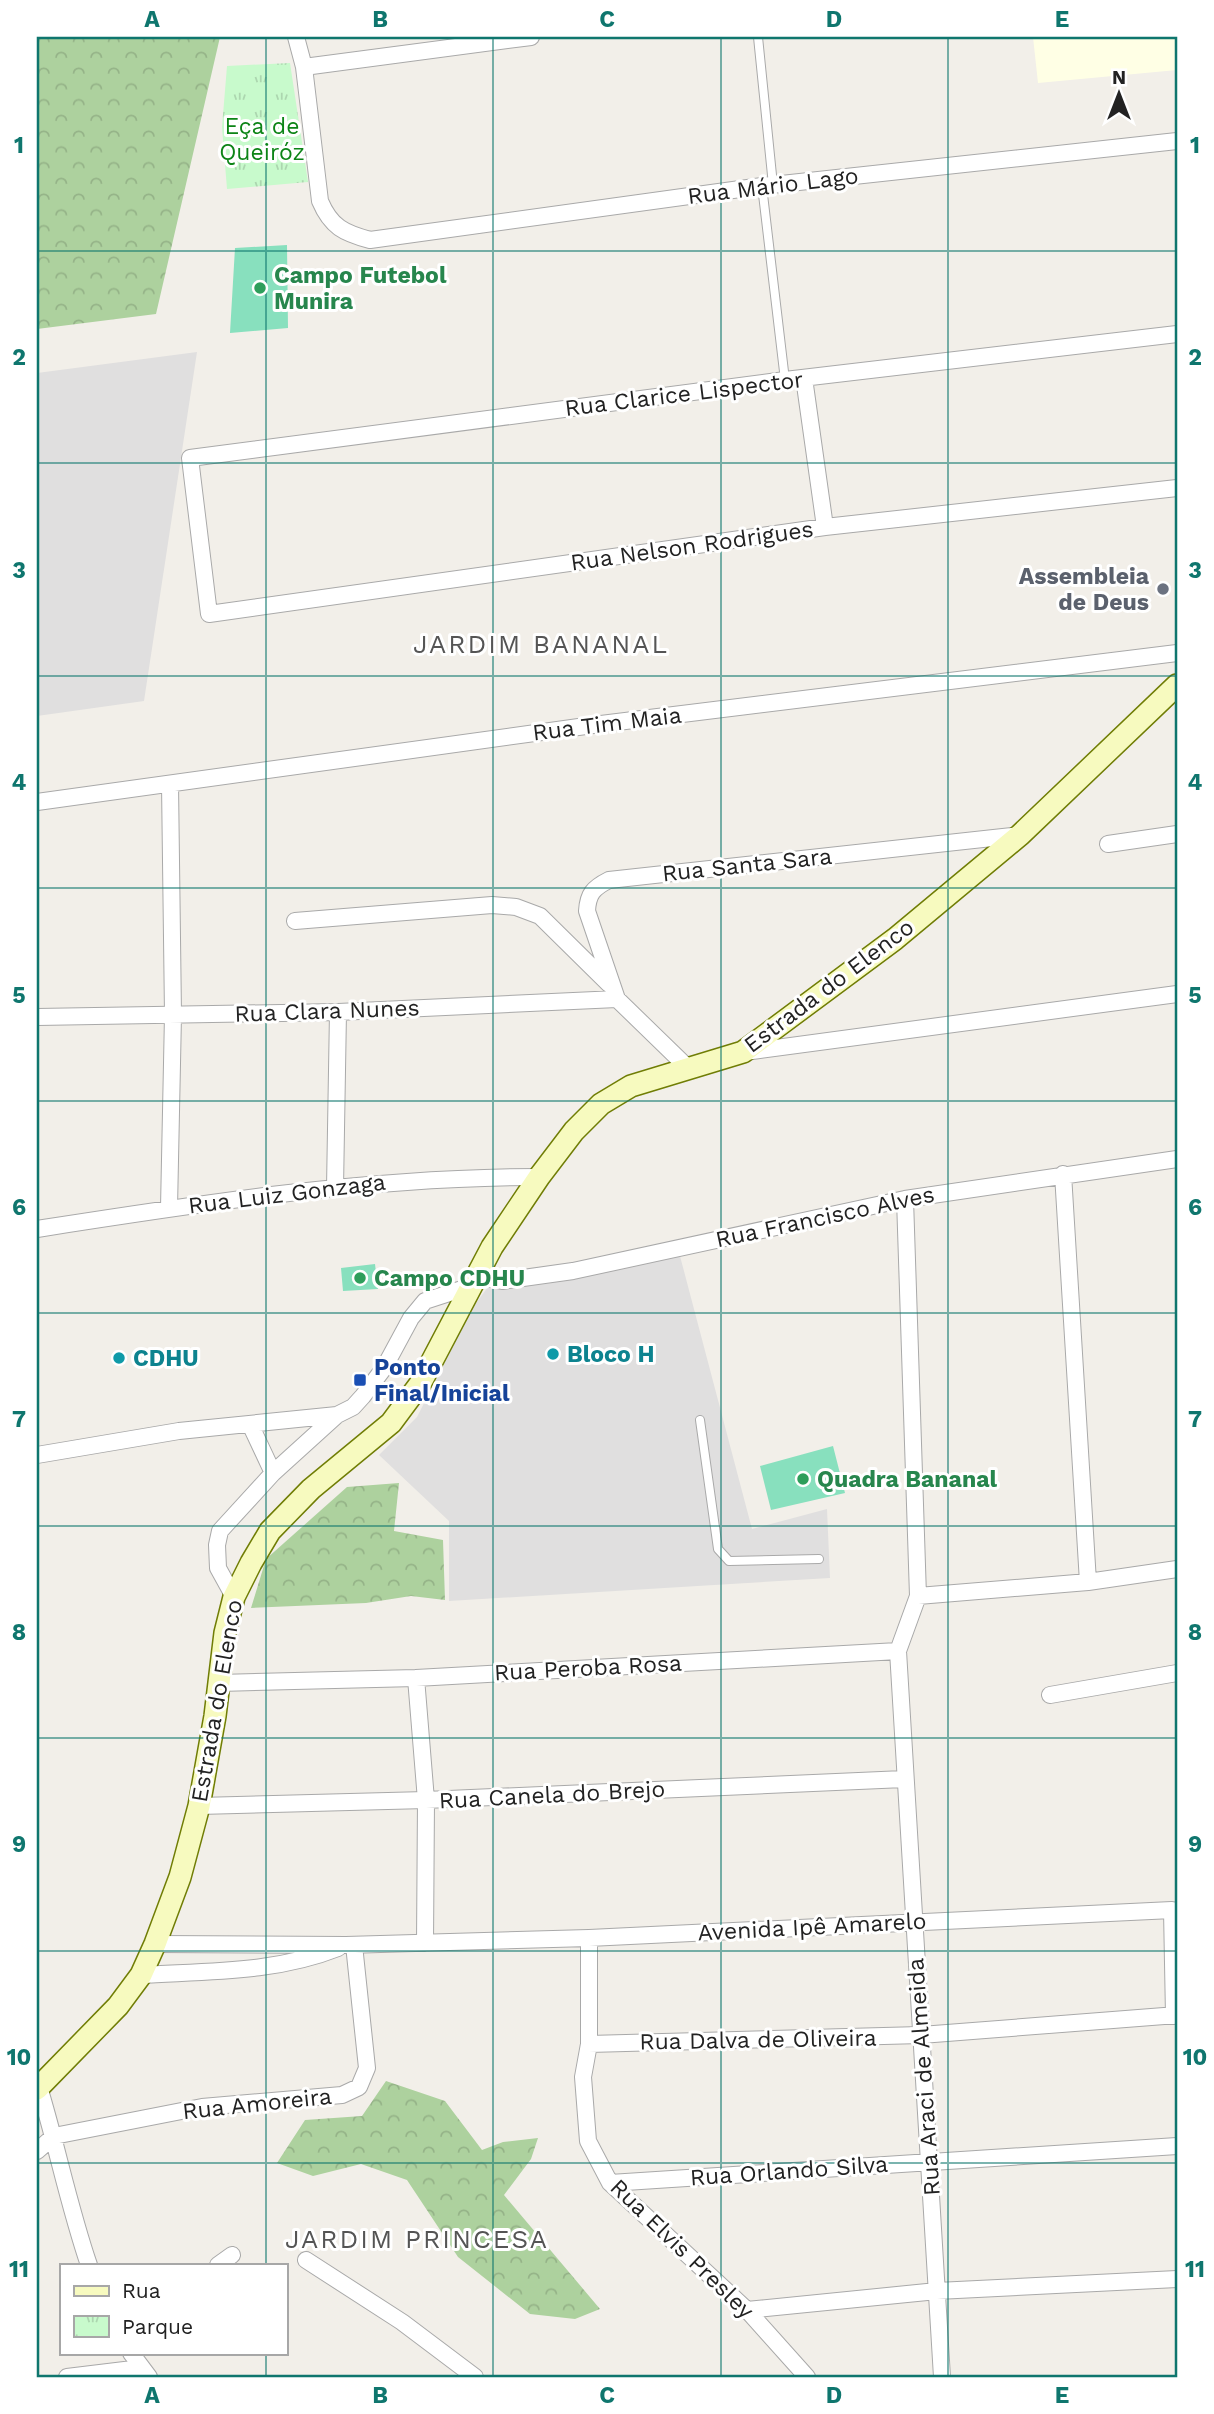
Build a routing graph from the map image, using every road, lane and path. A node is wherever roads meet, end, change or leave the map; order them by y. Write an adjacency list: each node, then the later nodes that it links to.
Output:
1 (296, 37): 4 (street)
2 (531, 37): 4 (street)
3 (758, 37): 6 (lane)
4 (304, 67): 6 (street, Rua Mário Lago)
5 (1177, 141): 6 (street, Rua Mário Lago)
6 (768, 186): 9 (lane)
7 (1177, 334): 8 (street, Rua Clarice Lispector)
8 (804, 378): 9 (street, Rua Clarice Lispector); 11 (street)
9 (785, 380): 12 (street, Rua Clarice Lispector)
10 (1177, 488): 11 (street, Rua Nelson Rodrigues)
11 (825, 527): 12 (street, Rua Nelson Rodrigues)
12 (209, 614)
13 (1177, 653): 15 (street, Rua Tim Maia)
14 (1177, 685): 18 (street, Estrada do Elenco)
15 (170, 784): 16 (street, Rua Tim Maia); 24 (street)
16 (37, 802)
17 (1177, 834): 19 (street)
18 (1020, 835): 21 (street, Rua Santa Sara); 26 (street, Estrada do Elenco)
19 (1108, 844)
20 (295, 921): 21 (street)
21 (614, 992): 23 (street, Rua Clara Nunes); 27 (street)
22 (1177, 994): 26 (street)
23 (338, 1012): 24 (street, Rua Clara Nunes); 31 (street)
24 (173, 1015): 25 (street, Rua Clara Nunes); 33 (street)
25 (37, 1017)
26 (743, 1052): 27 (street, Estrada do Elenco)
27 (687, 1067): 30 (street, Estrada do Elenco)
28 (1177, 1159): 29 (street, Rua Francisco Alves)
29 (1063, 1174): 32 (street, Rua Francisco Alves); 43 (street)
30 (539, 1177): 31 (street, Rua Luiz Gonzaga); 35 (street, Estrada do Elenco)
31 (335, 1188): 33 (street, Rua Luiz Gonzaga)
32 (905, 1199): 35 (street, Rua Francisco Alves); 44 (street)
33 (169, 1208): 34 (street, Rua Luiz Gonzaga)
34 (37, 1229)
35 (473, 1281): 36 (street); 45 (street, Estrada do Elenco)
36 (337, 1415): 38 (street); 40 (street)
37 (700, 1420): 41 (lane)
38 (250, 1424): 39 (street); 40 (street)
39 (37, 1455)
40 (273, 1473): 45 (street)
41 (819, 1559)
42 (1177, 1569): 43 (street)
43 (1088, 1582): 44 (street)
44 (918, 1596): 46 (street)
45 (234, 1597): 49 (street, Estrada do Elenco)
46 (898, 1651): 48 (street, Rua Peroba Rosa); 51 (street, Rua Araci de Almeida)
47 (1177, 1673): 50 (street)
48 (416, 1678): 49 (street, Rua Peroba Rosa); 52 (street)
49 (219, 1683): 53 (street, Estrada do Elenco)
50 (1050, 1695)
51 (904, 1779): 52 (street, Rua Canela do Brejo); 54 (street, Rua Araci de Almeida)
52 (426, 1800): 53 (street, Rua Canela do Brejo); 56 (street)
53 (199, 1806): 57 (street, Estrada do Elenco)
54 (914, 1922): 55 (street, Avenida Ipê Amarelo); 60 (street, Avenida Ipê Amarelo); 61 (street, Rua Araci de Almeida)
55 (589, 1938): 56 (street, Avenida Ipê Amarelo); 62 (street, Rua Elvis Presley)
56 (425, 1943): 58 (street, Avenida Ipê Amarelo)
57 (155, 1944): 58 (street, Avenida Ipê Amarelo); 59 (street, Estrada do Elenco)
58 (350, 1945): 59 (street, Avenida Ipê Amarelo); 64 (street, Rua Amoreira)
59 (141, 1975): 63 (street, Estrada do Elenco)
60 (1175, 2016): 61 (street, Rua Dalva de Oliveira)
61 (921, 2035): 62 (street, Rua Dalva de Oliveira); 67 (street, Rua Araci de Almeida)
62 (589, 2044): 68 (street, Rua Elvis Presley)
63 (38, 2088): 64 (street)
64 (54, 2136): 66 (street); 71 (street)
65 (1177, 2146): 67 (street, Rua Orlando Silva)
66 (37, 2151)
67 (929, 2162): 68 (street, Rua Orlando Silva); 74 (street, Rua Araci de Almeida)
68 (610, 2183): 75 (street, Rua Elvis Presley)
69 (232, 2255): 72 (street)
70 (306, 2260): 79 (street)
71 (89, 2264)
72 (219, 2264)
73 (1177, 2279): 74 (street)
74 (937, 2291): 75 (street); 81 (street, Rua Araci de Almeida)
75 (747, 2310): 80 (street, Rua Elvis Presley)
76 (132, 2354): 77 (street)
77 (145, 2372): 78 (street)
78 (67, 2377)
79 (475, 2377)
80 (807, 2377)
81 (942, 2377)

